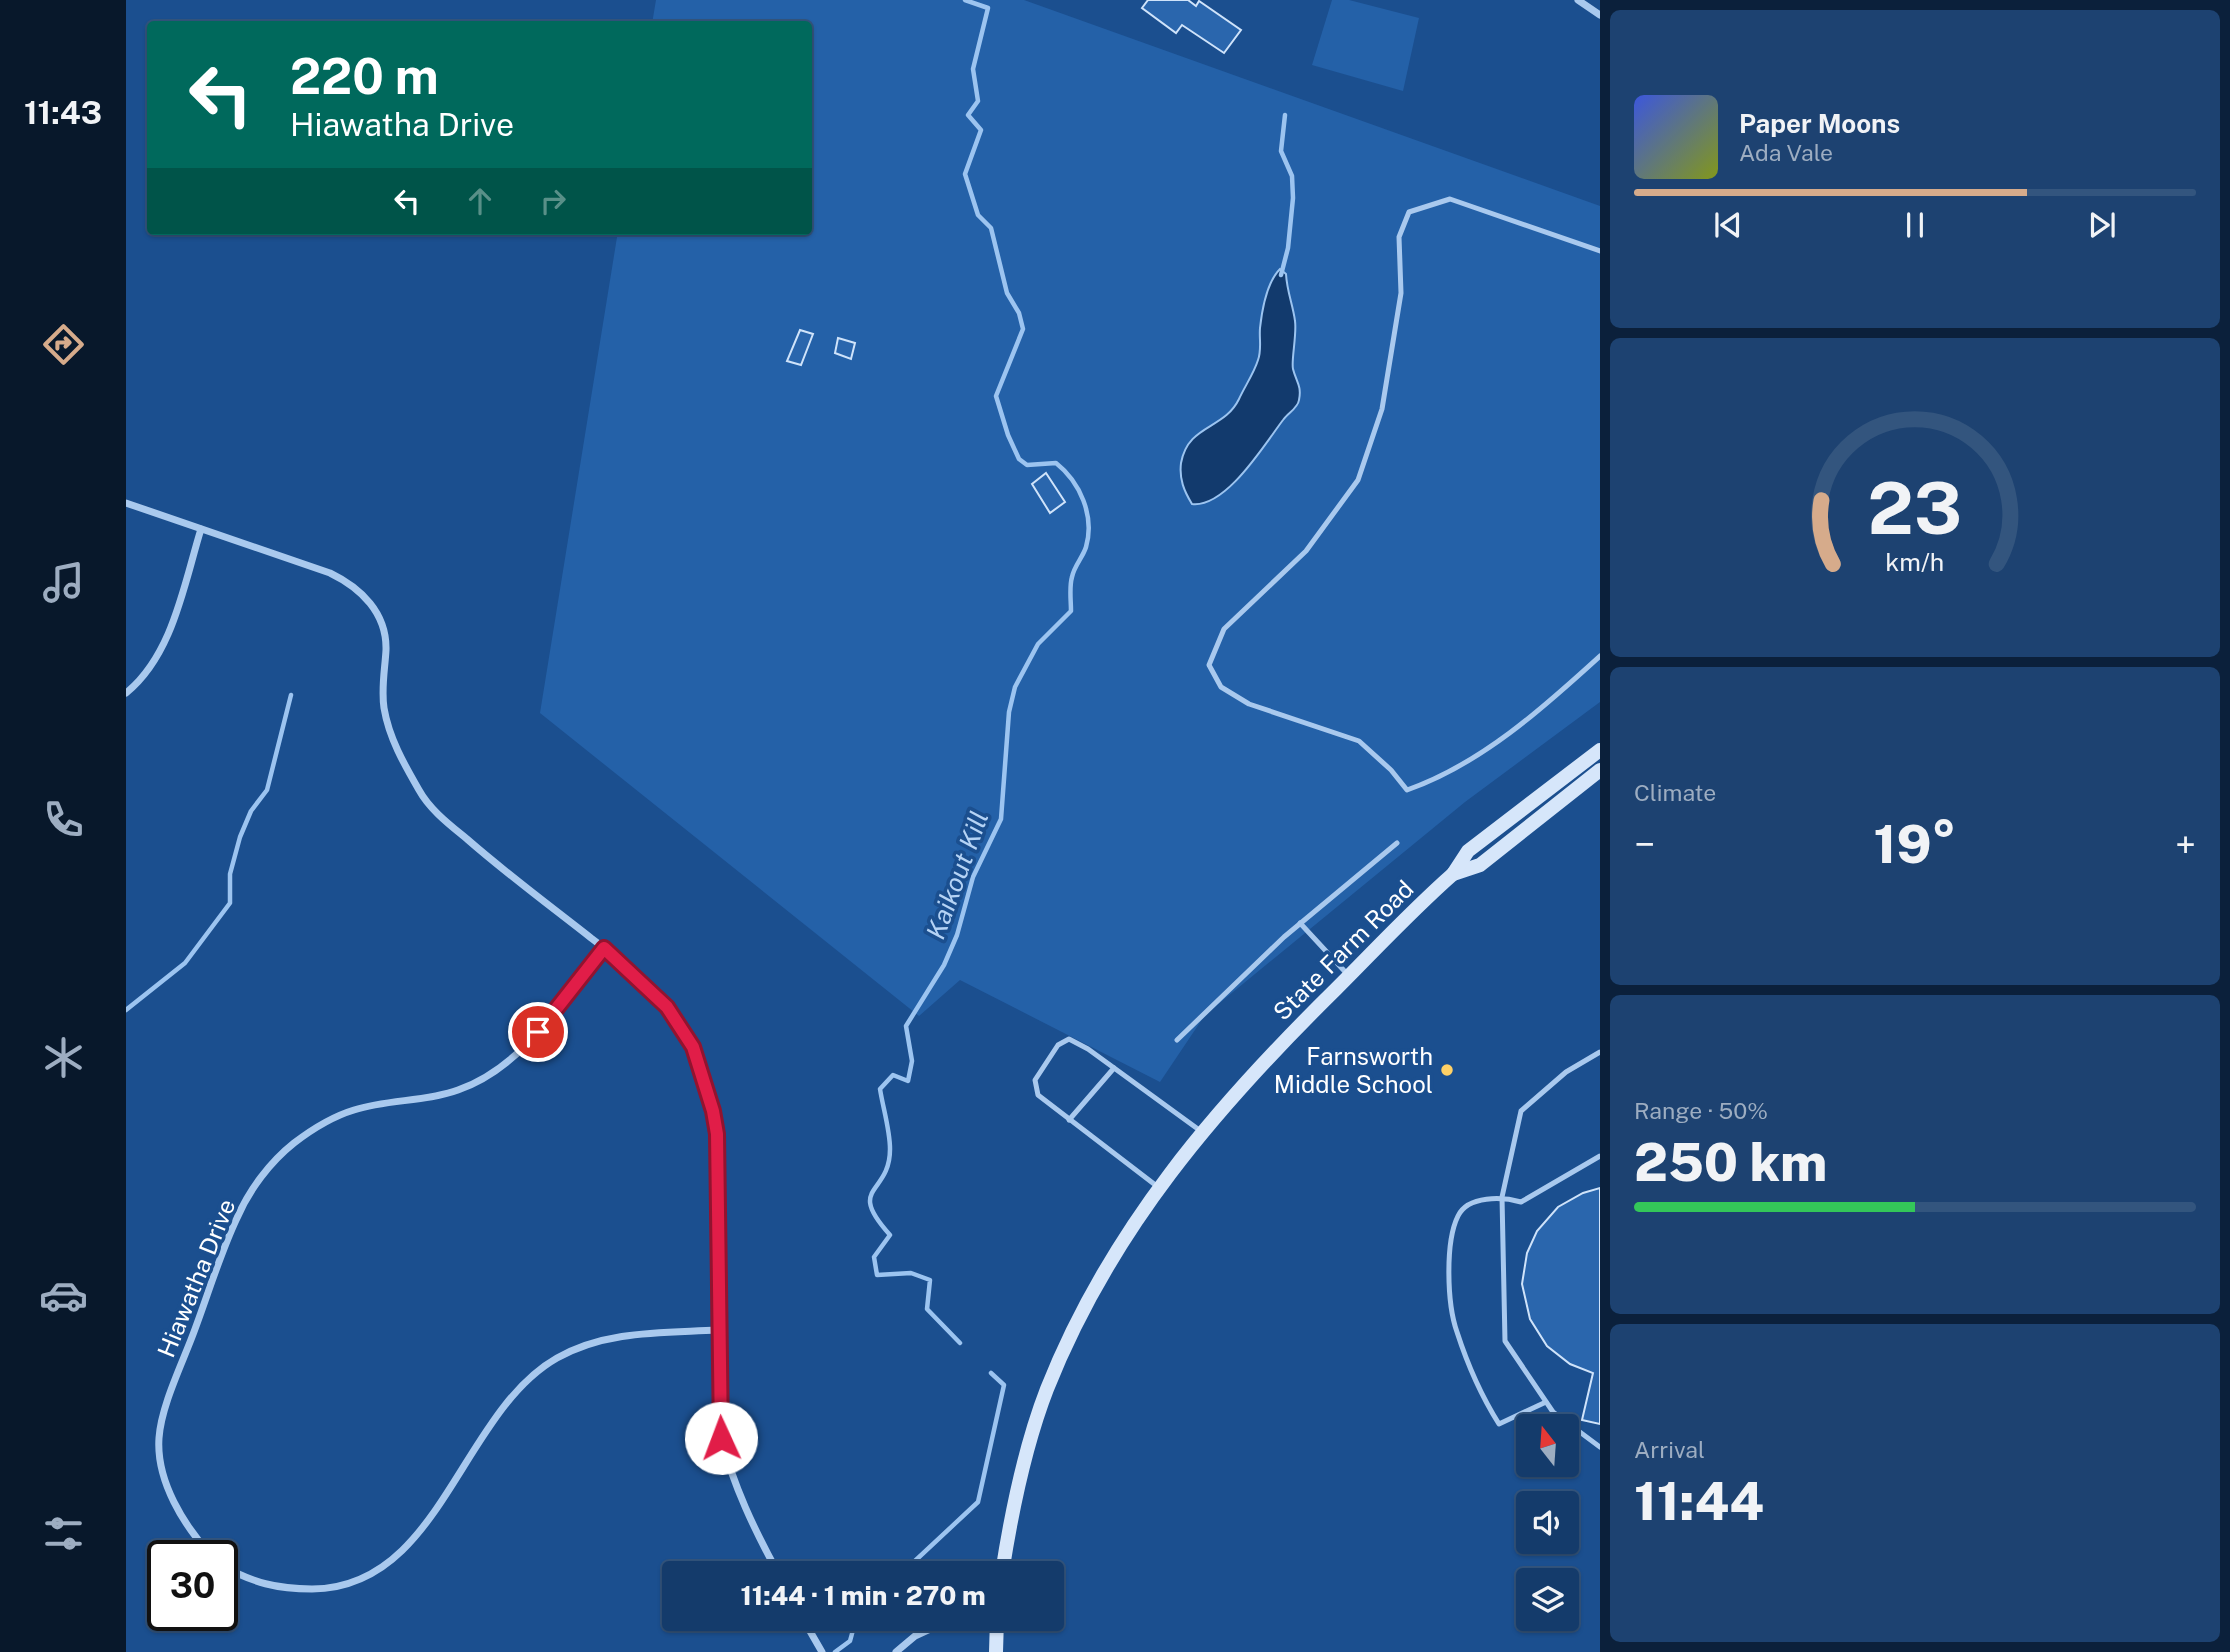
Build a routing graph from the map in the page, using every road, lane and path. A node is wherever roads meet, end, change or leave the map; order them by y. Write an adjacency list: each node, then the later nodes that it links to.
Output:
1 (1578, 0): 2 (street)
2 (1600, 15)
3 (1600, 251): 6 (lane)
4 (126, 503): 5 (street)
5 (201, 529): 7 (street); 13 (street)
6 (1600, 656)
7 (126, 693)
8 (1600, 750): 11 (main road, State Farm Road)
9 (1600, 770): 11 (main road, State Farm Road)
10 (1397, 843): 12 (lane)
11 (1453, 874): 14 (main road, State Farm Road)
12 (1300, 923): 14 (lane); 15 (lane)
13 (604, 948): 23 (street); 26 (street, Hiawatha Drive)
14 (1349, 976): 19 (main road, State Farm Road)
15 (1177, 1040)
16 (1600, 1052): 22 (lane)
17 (1114, 1068): 18 (lane); 18 (lane); 19 (lane)
18 (1069, 1120): 21 (lane)
19 (1202, 1132): 21 (main road, State Farm Road)
20 (1600, 1156): 22 (lane)
21 (1158, 1187): 28 (main road, State Farm Road)
22 (1502, 1197): 24 (lane); 24 (lane)
23 (717, 1330): 27 (street); 29 (street)
24 (1546, 1402): 25 (lane)
25 (1600, 1447)
26 (197, 1540)
27 (772, 1561)
28 (1004, 1561)
29 (238, 1574)
30 (810, 1631): 33 (street)
31 (926, 1631): 34 (street)
32 (997, 1631): 35 (main road)
33 (822, 1652)
34 (896, 1652)
35 (996, 1652)

